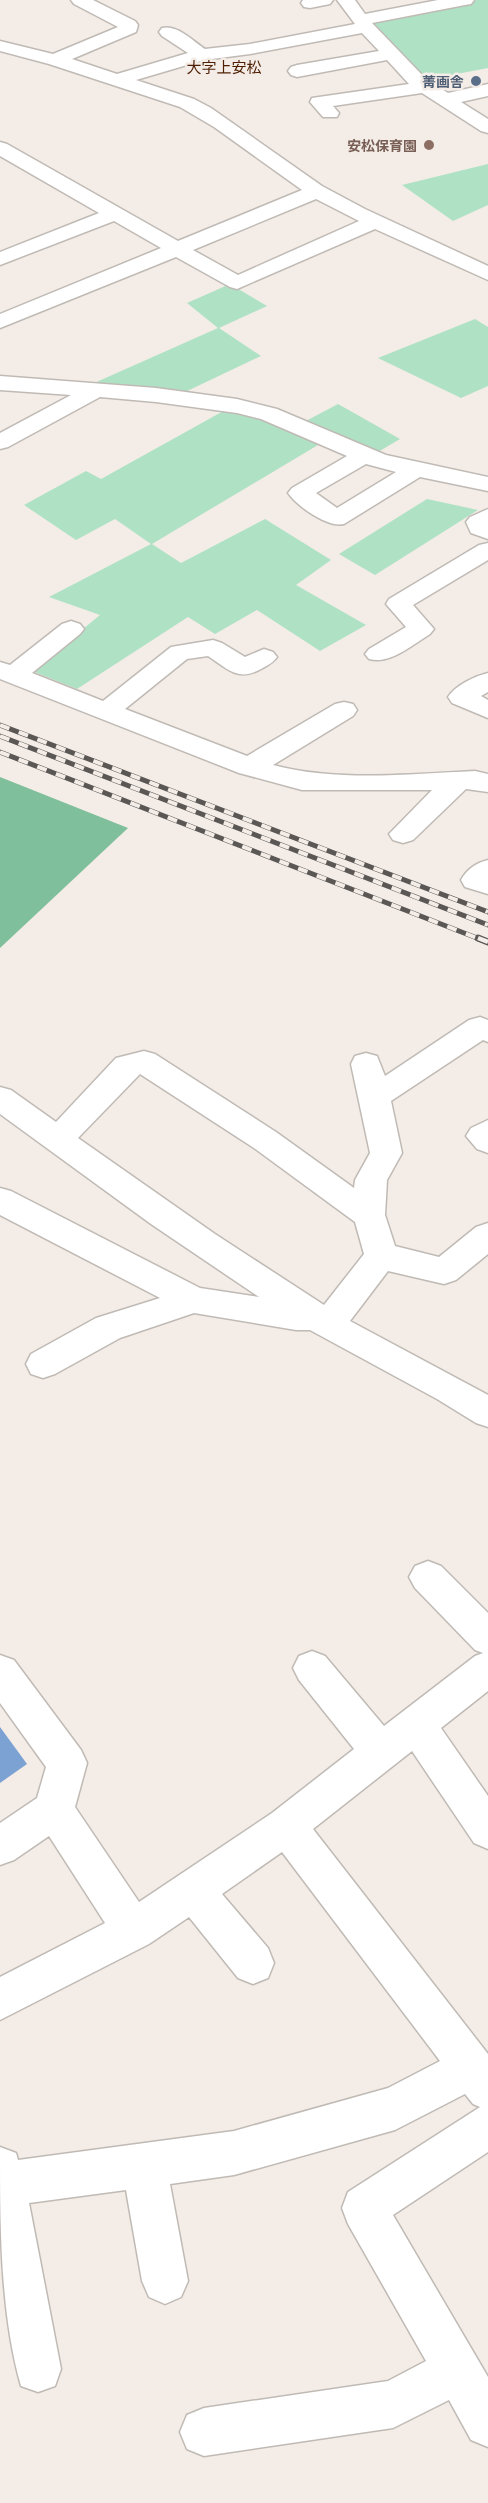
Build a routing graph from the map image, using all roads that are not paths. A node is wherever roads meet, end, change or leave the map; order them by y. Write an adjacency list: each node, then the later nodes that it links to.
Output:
1 (80, 0): 10 (street)
2 (346, 0): 4 (street)
3 (465, 0): 4 (street)
4 (364, 23): 8 (street); 9 (street)
5 (168, 32): 9 (street)
6 (0, 46): 7 (street)
7 (33, 53): 10 (street); 11 (street)
8 (391, 54): 12 (street); 14 (street)
9 (202, 55): 13 (street)
10 (55, 60): 13 (street)
11 (0, 63)
12 (297, 71)
13 (118, 80): 20 (street)
14 (425, 87): 16 (street); 17 (street)
15 (488, 90): 16 (street)
16 (443, 99): 18 (street)
17 (330, 113)
18 (488, 127)
19 (0, 148): 21 (street)
20 (317, 191): 22 (street); 23 (street)
21 (116, 213): 23 (street); 24 (street)
22 (375, 222): 23 (street); 25 (street)
23 (178, 249): 26 (street)
24 (0, 259)
25 (488, 274)
26 (0, 321)
27 (0, 363): 28 (street)
28 (8, 384): 29 (street)
29 (97, 390): 30 (street); 31 (street)
30 (0, 442)
31 (364, 455): 32 (street); 32 (street)
32 (415, 470): 33 (street)
33 (488, 484)
34 (488, 516): 35 (street)
35 (488, 532)
36 (488, 550): 38 (street)
37 (71, 629): 40 (street)
38 (378, 654)
39 (264, 657): 44 (street)
40 (8, 672): 44 (street)
41 (488, 681): 43 (street)
42 (344, 710): 45 (street)
43 (488, 710)
44 (107, 711): 45 (street)
45 (249, 767): 46 (street)
46 (459, 780): 47 (street); 48 (street)
47 (488, 783)
48 (403, 834)
49 (488, 869): 50 (street)
50 (488, 884)
51 (488, 1031): 53 (street)
52 (366, 1064): 53 (street)
53 (375, 1097): 59 (street)
54 (0, 1098): 56 (street)
55 (488, 1132): 57 (street)
56 (58, 1140): 59 (street); 63 (street)
57 (488, 1141)
58 (0, 1200): 62 (street)
59 (369, 1215): 61 (street)
60 (488, 1236): 61 (street)
61 (381, 1256): 63 (street)
62 (194, 1300): 63 (street); 64 (street)
63 (323, 1320): 65 (street)
64 (43, 1364)
65 (488, 1413)
66 (428, 1577): 67 (street)
67 (488, 1638)
68 (312, 1668): 72 (street)
69 (488, 1668): 71 (street)
70 (0, 1671): 73 (street)
71 (417, 1725): 72 (street); 75 (street)
72 (381, 1752): 74 (street)
73 (54, 1810): 76 (street); 78 (street)
74 (286, 1826): 77 (street); 81 (street)
75 (488, 1830)
76 (0, 1846)
77 (193, 1890): 78 (street); 79 (street)
78 (134, 1930): 80 (street)
79 (253, 1963)
80 (0, 1999)
81 (484, 2108): 82 (street); 86 (street)
82 (144, 2165): 83 (street); 84 (street)
83 (2, 2176): 85 (street)
84 (165, 2281)
85 (38, 2369)
86 (458, 2370): 87 (street); 88 (street)
87 (488, 2423)
88 (204, 2432)

